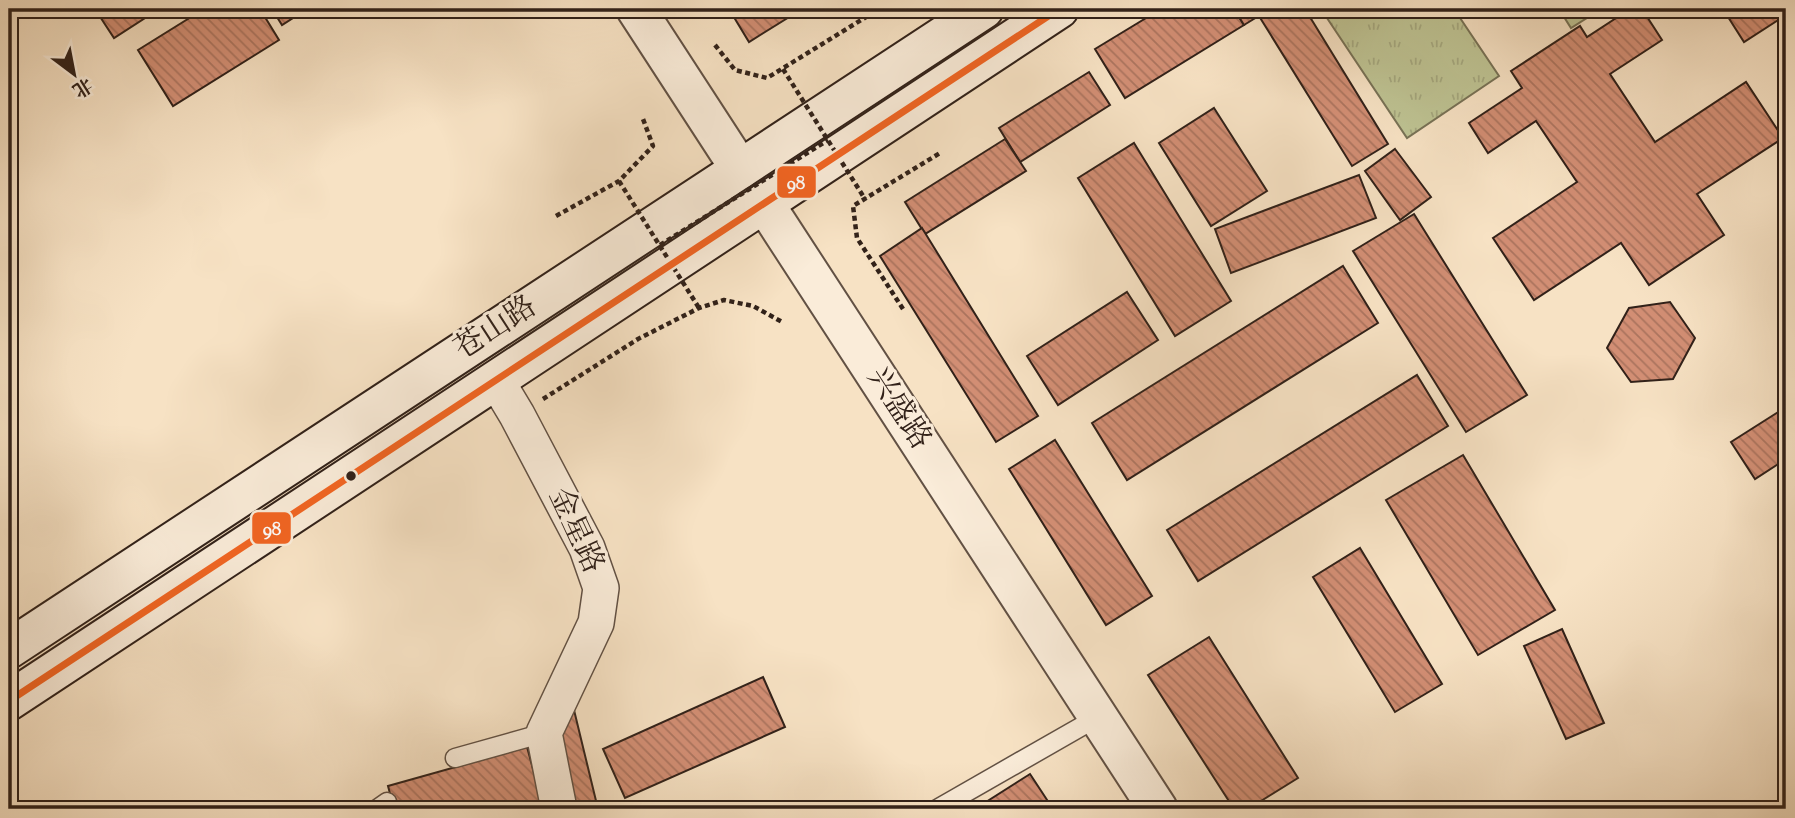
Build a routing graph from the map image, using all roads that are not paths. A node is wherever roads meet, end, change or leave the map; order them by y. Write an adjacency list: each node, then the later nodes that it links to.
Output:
1 (636, 9): 4 (main road, 兴盛路)
2 (985, 9): 4 (main road, 苍山路)
3 (1059, 9): 5 (main road, 苍山路)
4 (740, 169): 5 (main road, 兴盛路); 7 (main road, 苍山路)
5 (764, 203): 6 (main road, 苍山路); 9 (main road, 兴盛路)
6 (496, 380): 8 (main road, 苍山路); 10 (street, 金星路)
7 (9, 649)
8 (9, 701)
9 (1098, 717): 12 (lane); 14 (main road, 兴盛路)
10 (544, 733): 11 (lane); 13 (street)
11 (455, 758)
12 (949, 807)
13 (559, 809)
14 (1158, 809)

